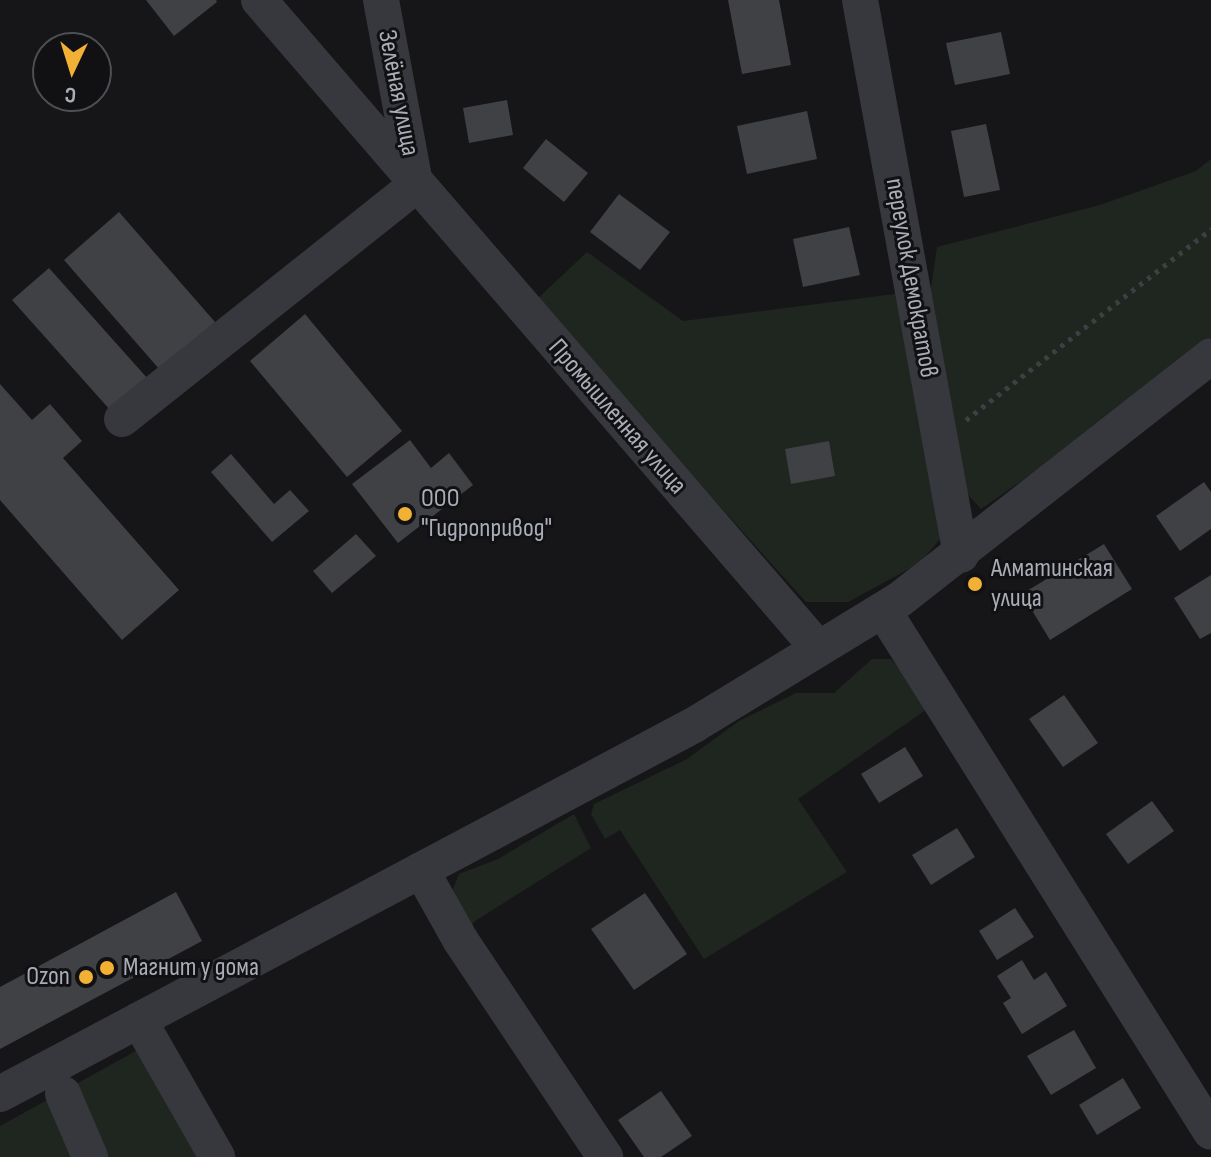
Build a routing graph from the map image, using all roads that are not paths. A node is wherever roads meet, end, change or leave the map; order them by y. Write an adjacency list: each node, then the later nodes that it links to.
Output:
1 (259, 0): 4 (street, Промышленная улица)
2 (381, 0): 4 (street, Зелёная улица)
3 (860, 0): 7 (street, переулок Демократов)
4 (415, 186): 6 (street); 9 (street, Промышленная улица)
5 (1211, 356): 7 (street)
6 (122, 419)
7 (961, 555): 8 (street)
8 (883, 610): 9 (street); 14 (street)
9 (818, 648): 10 (street)
10 (421, 870): 11 (street); 17 (street)
11 (139, 1020): 12 (street); 16 (street)
12 (0, 1094)
13 (63, 1094): 15 (street)
14 (1211, 1132)
15 (90, 1157)
16 (217, 1157)
17 (605, 1157)

